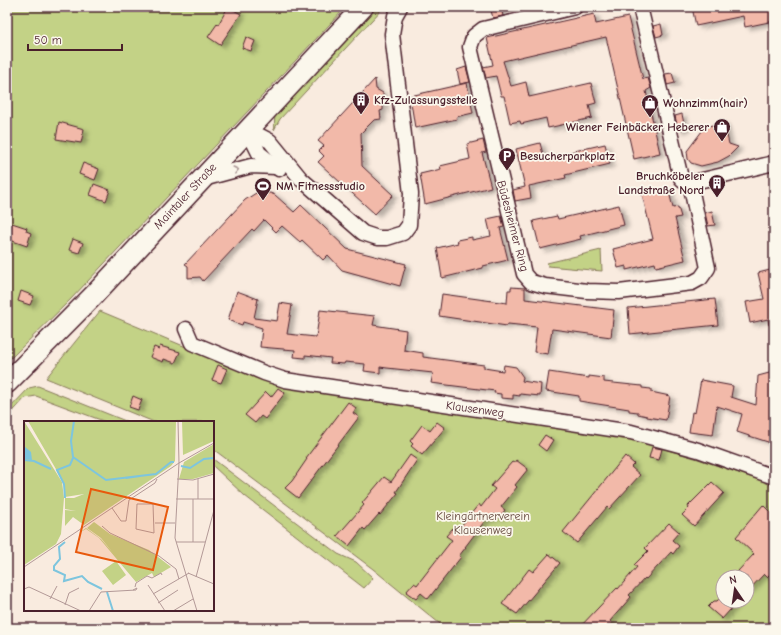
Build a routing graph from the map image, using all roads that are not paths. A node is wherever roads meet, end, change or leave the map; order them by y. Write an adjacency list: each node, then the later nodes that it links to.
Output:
1 (363, 7): 5 (main road, Maintaler Straße)
2 (400, 7): 8 (street)
3 (575, 7): 10 (street, Büdesheimer Ring)
4 (640, 7): 10 (street, Büdesheimer Ring)
5 (246, 130): 7 (street); 8 (street); 9 (main road, Maintaler Straße)
6 (774, 163): 10 (street)
7 (276, 168): 8 (street); 9 (street, one-way to 7)
8 (301, 179)
9 (199, 181): 12 (main road, Maintaler Straße)
10 (690, 183)
11 (186, 330): 13 (street, Klausenweg)
12 (7, 383)
13 (774, 477)

